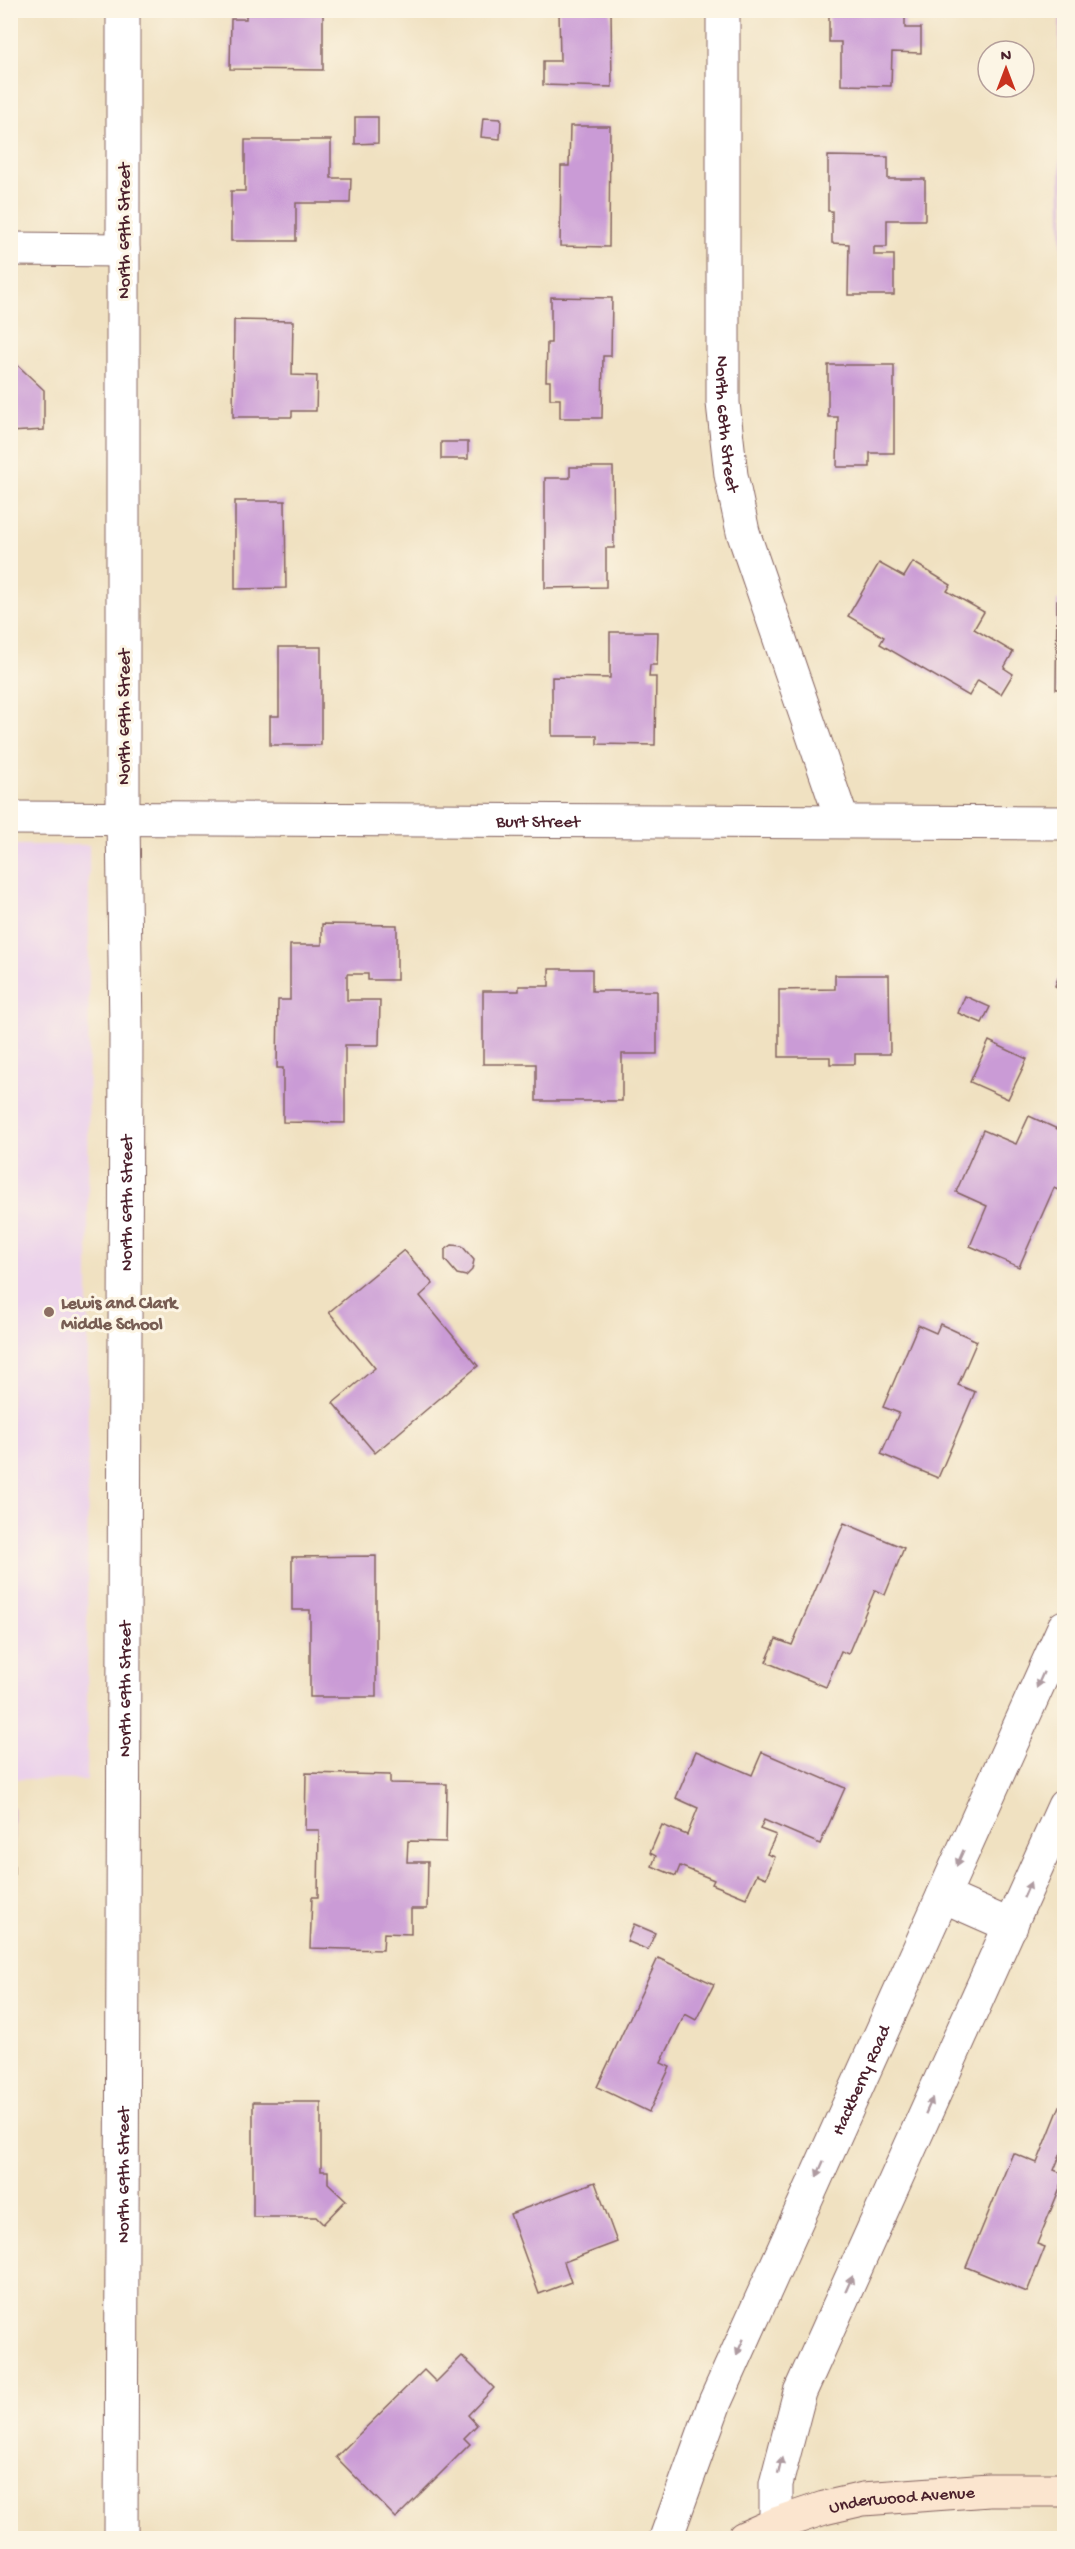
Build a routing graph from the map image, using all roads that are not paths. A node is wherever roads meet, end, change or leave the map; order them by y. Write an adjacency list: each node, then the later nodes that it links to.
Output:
1 (123, 10): 4 (street, North 69th Street)
2 (723, 10): 7 (street, North 68th Street)
3 (10, 249): 4 (street)
4 (123, 250): 6 (street, North 69th Street)
5 (10, 818): 6 (street, Burt Street)
6 (123, 818): 7 (street, Burt Street); 15 (street, North 69th Street)
7 (842, 820): 8 (street, Burt Street)
8 (1065, 823)
9 (1065, 1626): 11 (street, Hackberry Road, one-way to 11)
10 (1065, 1806): 12 (street, one-way to 10)
11 (943, 1896): 12 (street); 16 (street, Hackberry Road, one-way to 16)
12 (1011, 1926): 14 (street, one-way to 12)
13 (1065, 2490): 14 (main road, Underwood Avenue)
14 (776, 2524): 17 (main road, Underwood Avenue)
15 (122, 2538)
16 (666, 2538)
17 (744, 2538)

